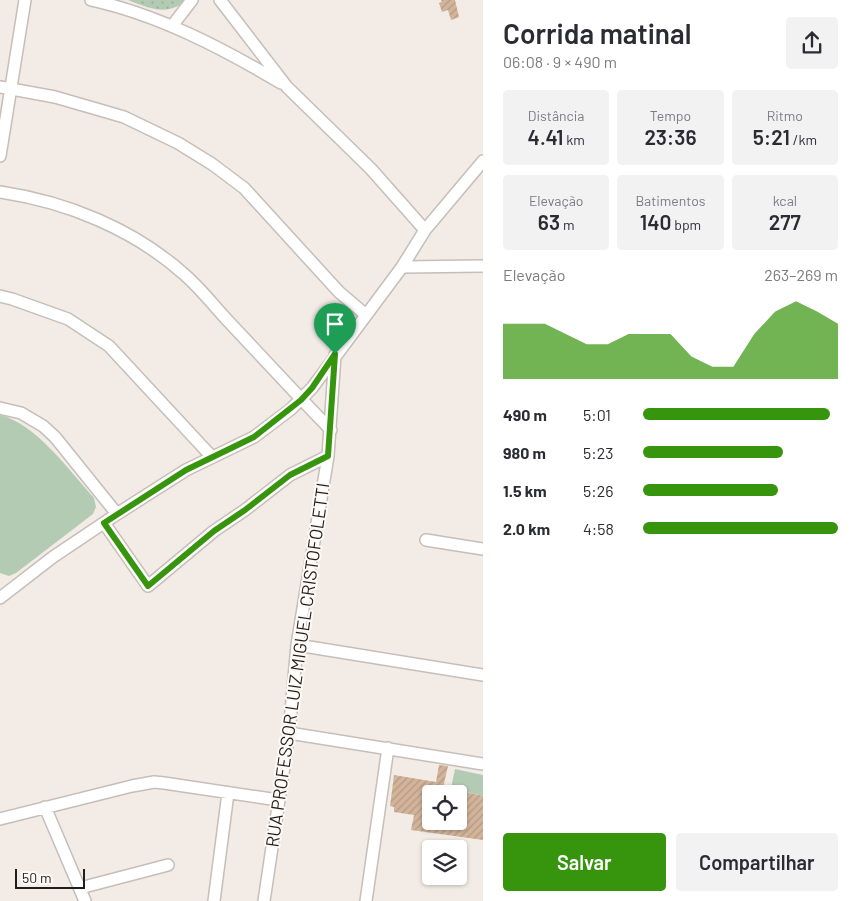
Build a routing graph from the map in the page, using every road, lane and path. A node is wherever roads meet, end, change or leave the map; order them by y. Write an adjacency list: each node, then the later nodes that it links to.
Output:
1 (25, 0): 9 (street)
2 (91, 0): 5 (street)
3 (192, 0): 5 (street)
4 (220, 0): 6 (street)
5 (172, 26): 7 (street)
6 (259, 50): 7 (street); 8 (street)
7 (245, 62): 8 (street)
8 (288, 87): 13 (street)
9 (5, 88): 10 (street); 17 (street)
10 (0, 156)
11 (483, 161): 13 (street)
12 (0, 192): 19 (street)
13 (425, 230): 14 (street)
14 (402, 266): 15 (street); 17 (street)
15 (483, 266)
16 (0, 296): 23 (street)
17 (366, 315): 18 (street)
18 (335, 354): 19 (street); 21 (street, RUA PROFESSOR LUIZ MIGUEL CRISTOFOLETTI)
19 (301, 400): 21 (street); 23 (street)
20 (0, 408): 24 (street)
21 (330, 430): 22 (street, RUA PROFESSOR LUIZ MIGUEL CRISTOFOLETTI)
22 (328, 456): 25 (street); 29 (street, RUA PROFESSOR LUIZ MIGUEL CRISTOFOLETTI)
23 (212, 457): 24 (street)
24 (117, 514): 25 (street)
25 (104, 523): 28 (street)
26 (426, 540): 27 (street)
27 (483, 549)
28 (1, 596)
29 (297, 645): 30 (street); 31 (street, RUA PROFESSOR LUIZ MIGUEL CRISTOFOLETTI)
30 (483, 675)
31 (289, 733): 32 (street); 35 (street, RUA PROFESSOR LUIZ MIGUEL CRISTOFOLETTI)
32 (388, 748): 33 (street); 43 (street)
33 (483, 764)
34 (228, 792): 35 (street); 36 (street); 41 (street)
35 (278, 800): 42 (street, RUA PROFESSOR LUIZ MIGUEL CRISTOFOLETTI)
36 (45, 807): 37 (street); 39 (street)
37 (0, 819)
38 (168, 865): 39 (street)
39 (80, 888): 40 (street)
40 (86, 901)
41 (214, 901)
42 (264, 901)
43 (366, 901)

